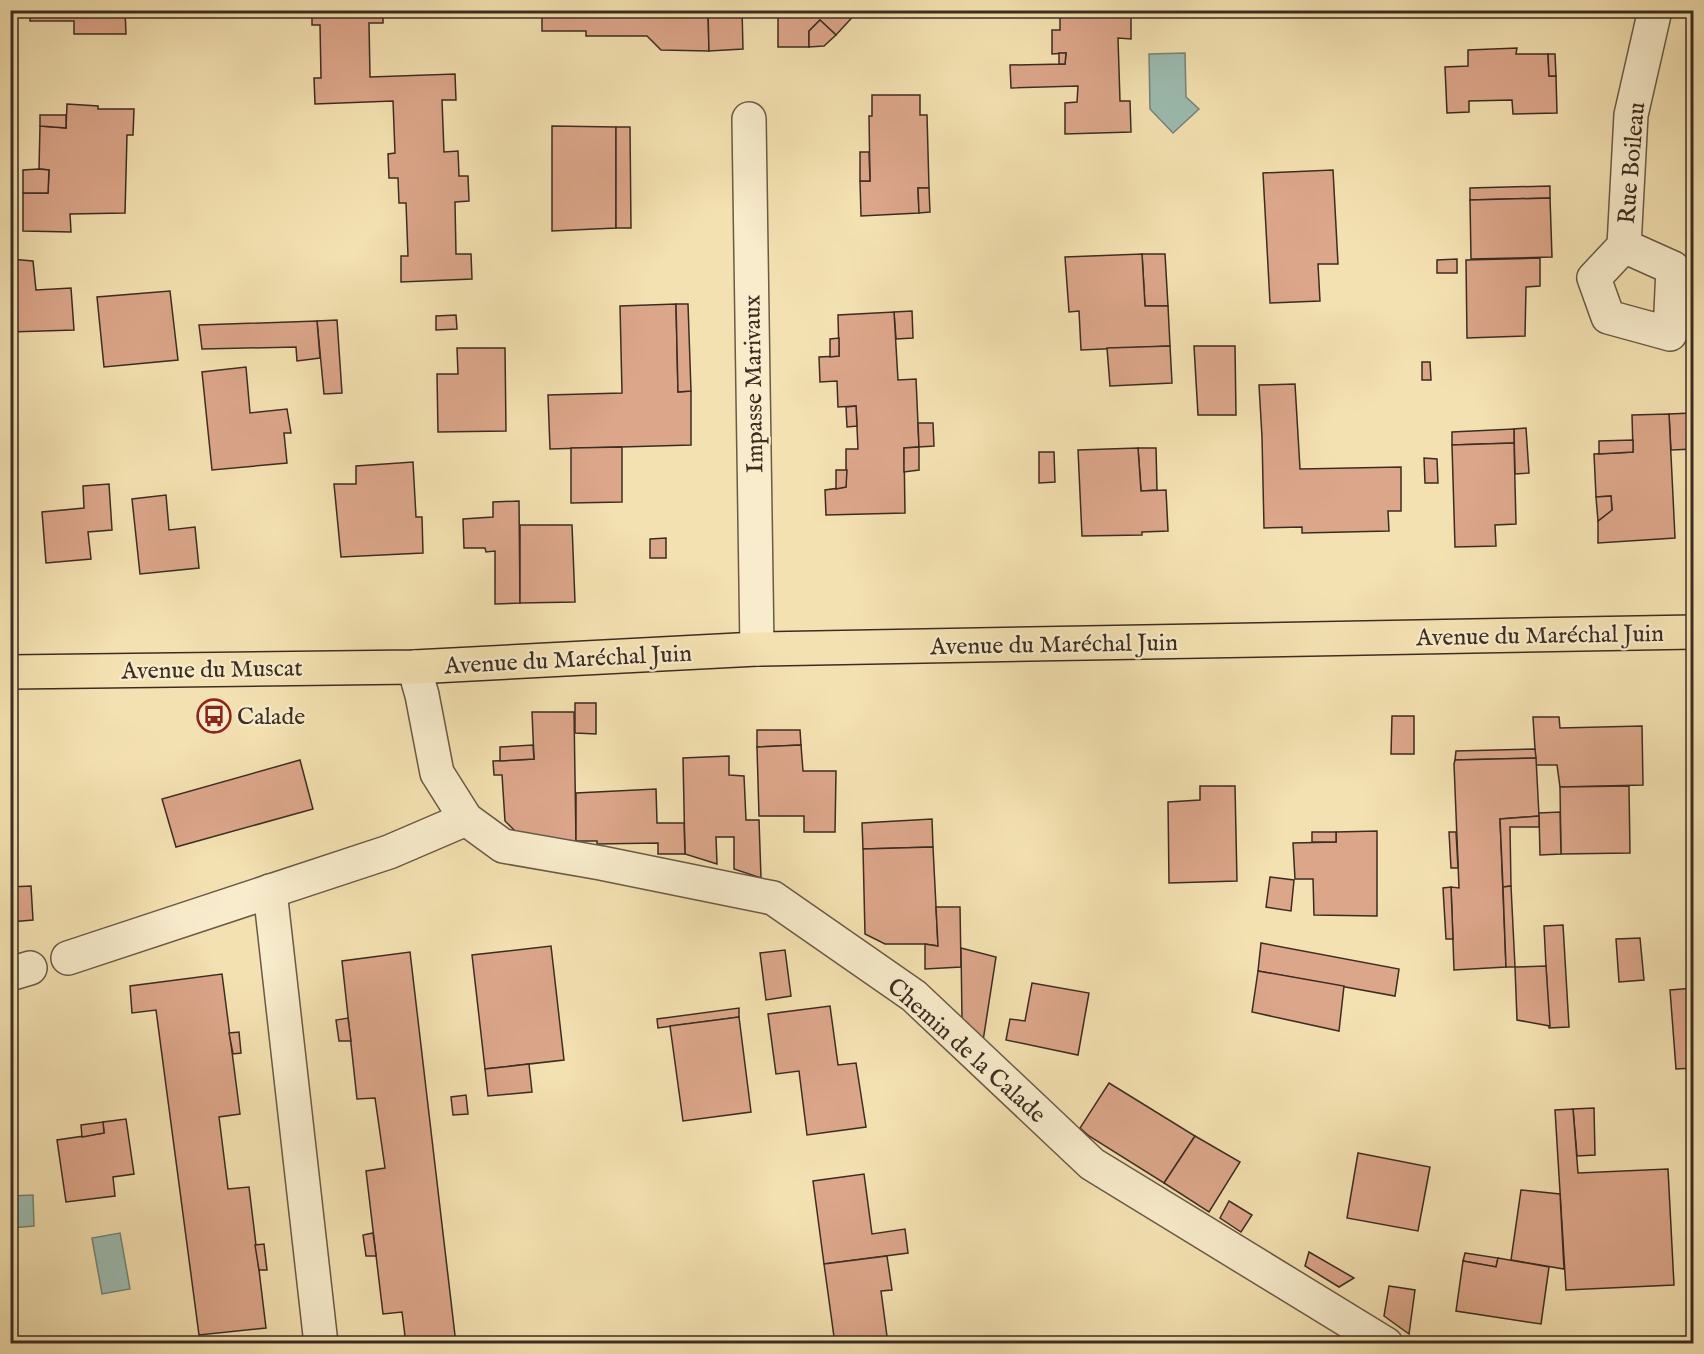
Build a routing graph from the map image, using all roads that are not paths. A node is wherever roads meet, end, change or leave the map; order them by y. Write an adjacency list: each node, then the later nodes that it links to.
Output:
1 (1656, 10): 3 (street, Rue Boileau)
2 (749, 119): 5 (street, Impasse Marivaux)
3 (1624, 246)
4 (1694, 632): 5 (main road, Avenue du Maréchal Juin)
5 (757, 649): 6 (main road, Avenue du Maréchal Juin)
6 (414, 667): 7 (main road, Avenue du Muscat); 8 (street, Chemin de la Calade)
7 (10, 672)
8 (466, 819): 9 (street); 12 (street, Chemin de la Calade)
9 (270, 891): 10 (street); 11 (street)
10 (68, 958)
11 (315, 1339)
12 (1386, 1344)

